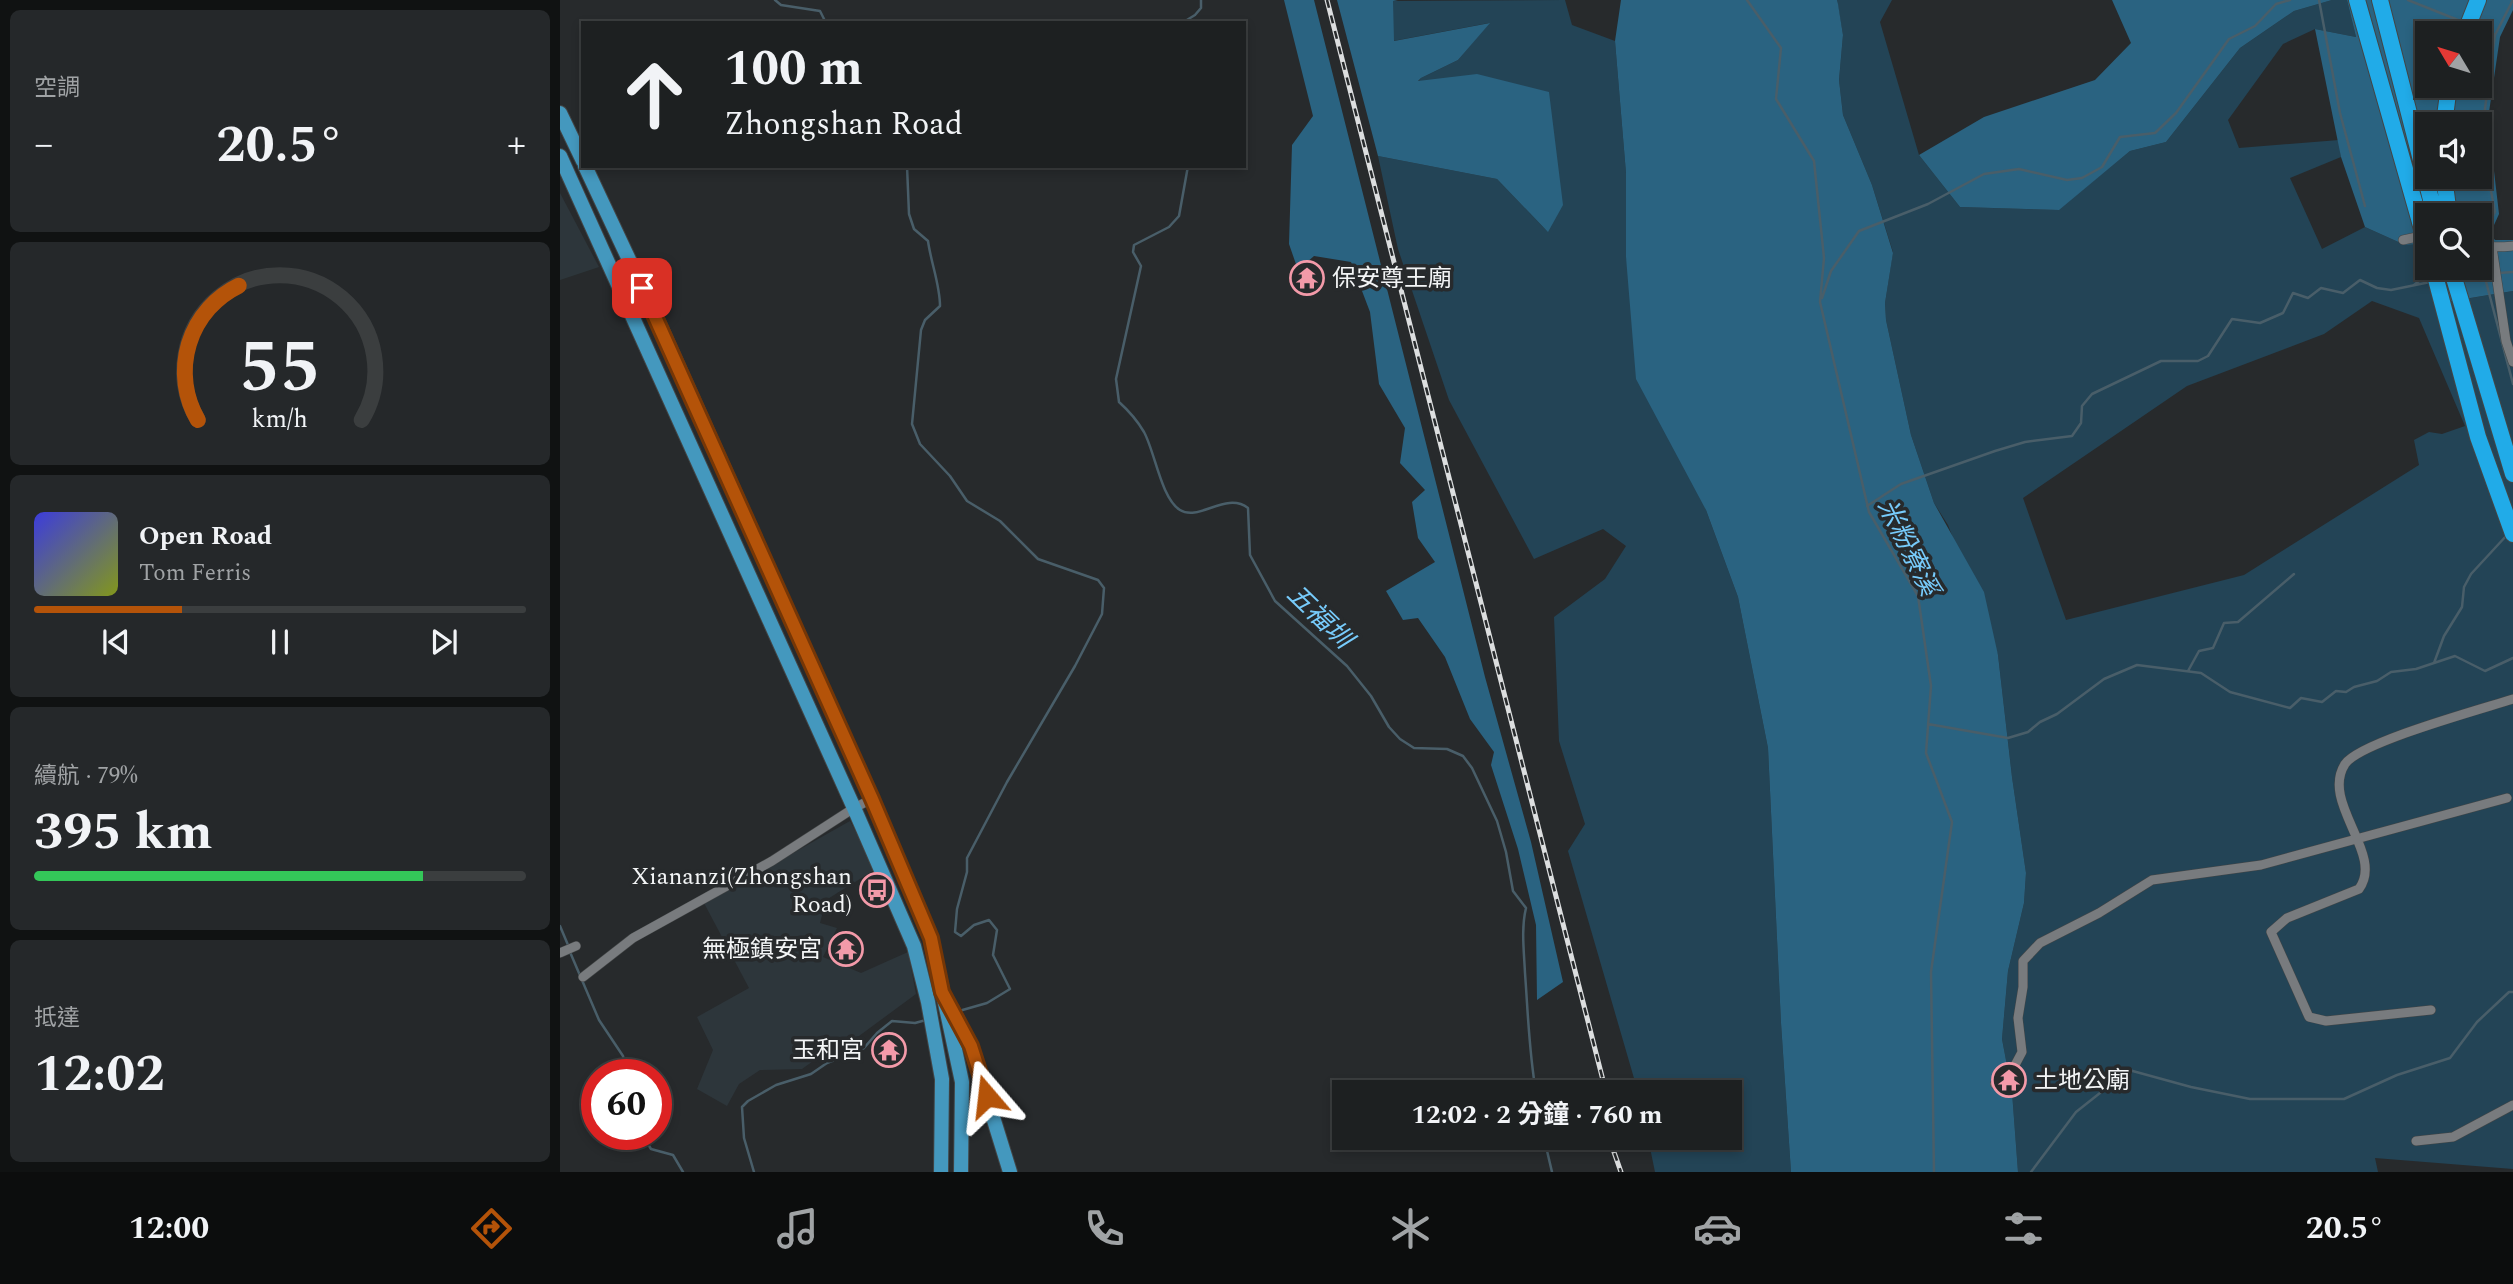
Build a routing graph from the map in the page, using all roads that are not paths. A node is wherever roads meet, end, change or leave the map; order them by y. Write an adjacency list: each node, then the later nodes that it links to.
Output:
1 (2478, 0): 4 (highway)
2 (2381, 1): 10 (highway)
3 (2358, 3): 9 (highway)
4 (2470, 21)
5 (560, 113): 7 (main road)
6 (560, 156): 25 (main road)
7 (581, 157)
8 (586, 168): 24 (main road)
9 (2431, 203)
10 (2432, 203)
11 (2415, 232): 12 (street)
12 (2403, 240)
13 (2513, 246): 14 (street)
14 (2492, 247): 18 (street)
15 (2436, 280): 21 (highway)
16 (2455, 280): 19 (highway)
17 (2465, 280): 19 (highway)
18 (2513, 362)
19 (2498, 429): 20 (highway)
20 (2513, 474)
21 (2513, 534)
22 (2513, 699): 26 (street)
23 (2507, 798): 26 (street)
24 (872, 799): 25 (street); 30 (main road)
25 (854, 807): 29 (street); 35 (main road)
26 (2357, 840): 31 (street); 32 (street)
27 (576, 946): 28 (street)
28 (560, 953)
29 (583, 977)
30 (942, 992): 36 (main road); 37 (main road)
31 (2431, 1010)
32 (1995, 1084)
33 (2513, 1105): 34 (street)
34 (2416, 1141)
35 (941, 1172)
36 (961, 1172)
37 (1010, 1172)

